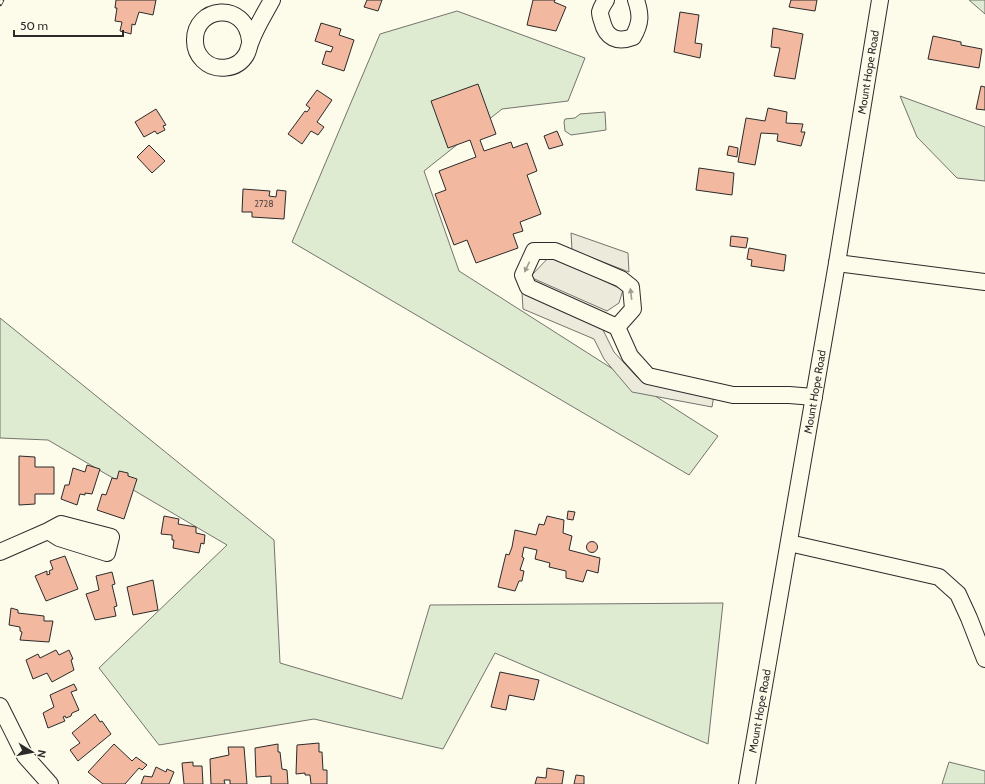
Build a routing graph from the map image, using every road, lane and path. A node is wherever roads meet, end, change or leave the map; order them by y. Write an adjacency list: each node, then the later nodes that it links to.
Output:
1 (272, 0): 5 (street)
2 (606, 0): 3 (street)
3 (636, 0)
4 (880, 0): 6 (street, Mount Hope Road)
5 (250, 41)
6 (837, 263): 7 (street); 9 (street, Mount Hope Road)
7 (985, 282)
8 (617, 327): 8 (street, one-way to 8); 9 (street)
9 (814, 397): 11 (street, Mount Hope Road)
10 (48, 531): 12 (street)
11 (789, 543): 13 (street); 16 (street, Mount Hope Road)
12 (0, 552)
13 (985, 659)
14 (0, 706): 15 (street)
15 (50, 784)
16 (747, 784)

